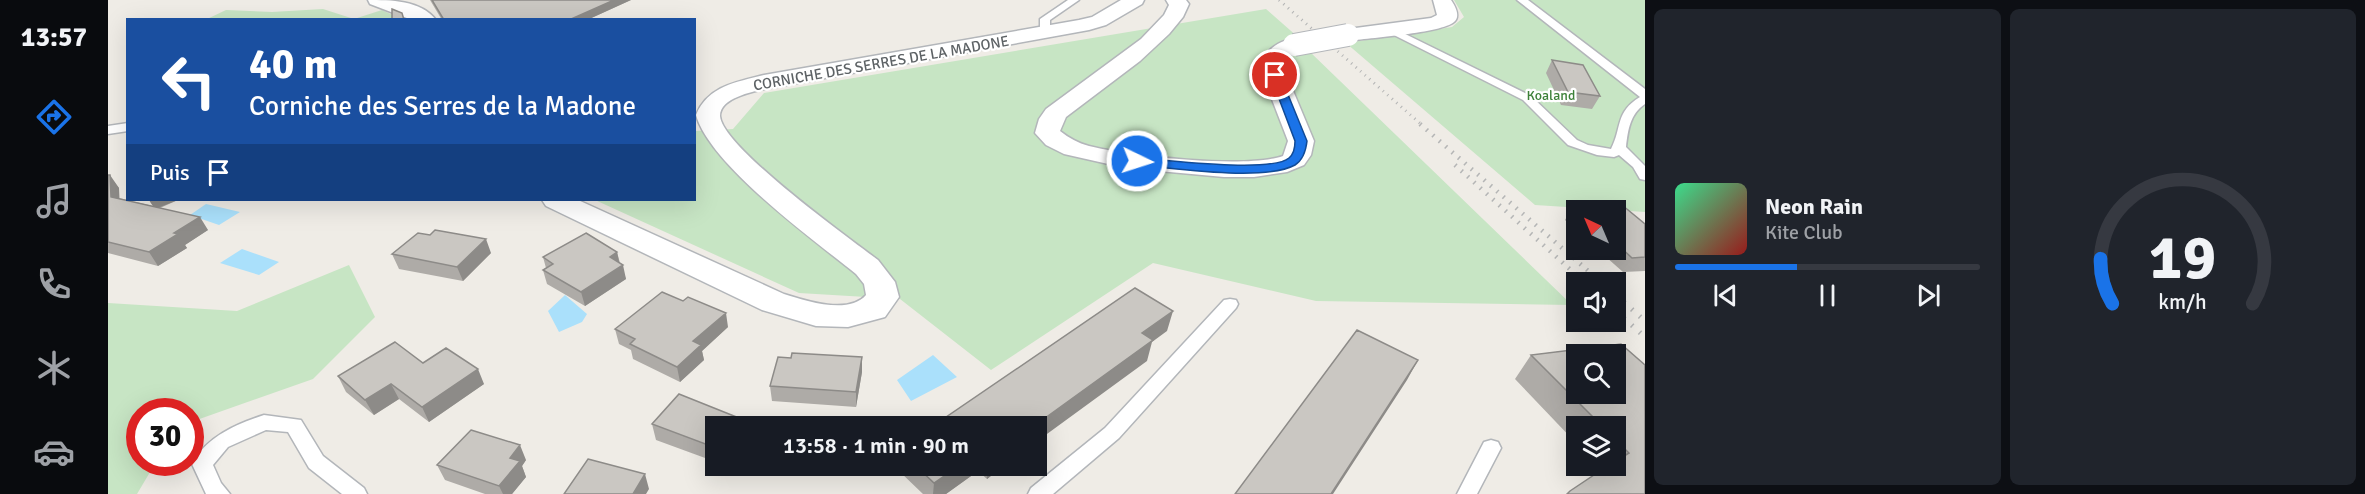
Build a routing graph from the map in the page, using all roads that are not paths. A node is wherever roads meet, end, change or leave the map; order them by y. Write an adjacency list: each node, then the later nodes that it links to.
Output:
1 (377, 0): 7 (street)
2 (1074, 0): 9 (lane)
3 (1135, 0): 9 (street, CORNICHE DES SERRES DE LA MADONE)
4 (1175, 0): 8 (street, bridge)
5 (1442, 0): 8 (street)
6 (1522, 0): 10 (lane)
7 (423, 18)
8 (1387, 29): 13 (lane)
9 (1049, 33): 15 (street, CORNICHE DES SERRES DE LA MADONE)
10 (1645, 97): 13 (lane)
11 (126, 127): 12 (lane)
12 (108, 130)
13 (1619, 148): 14 (lane)
14 (1645, 176)
15 (558, 201)
16 (1230, 304): 20 (lane)
17 (1491, 448): 21 (lane)
18 (220, 494): 19 (lane)
19 (357, 494)
20 (1038, 494)
21 (1467, 494)

